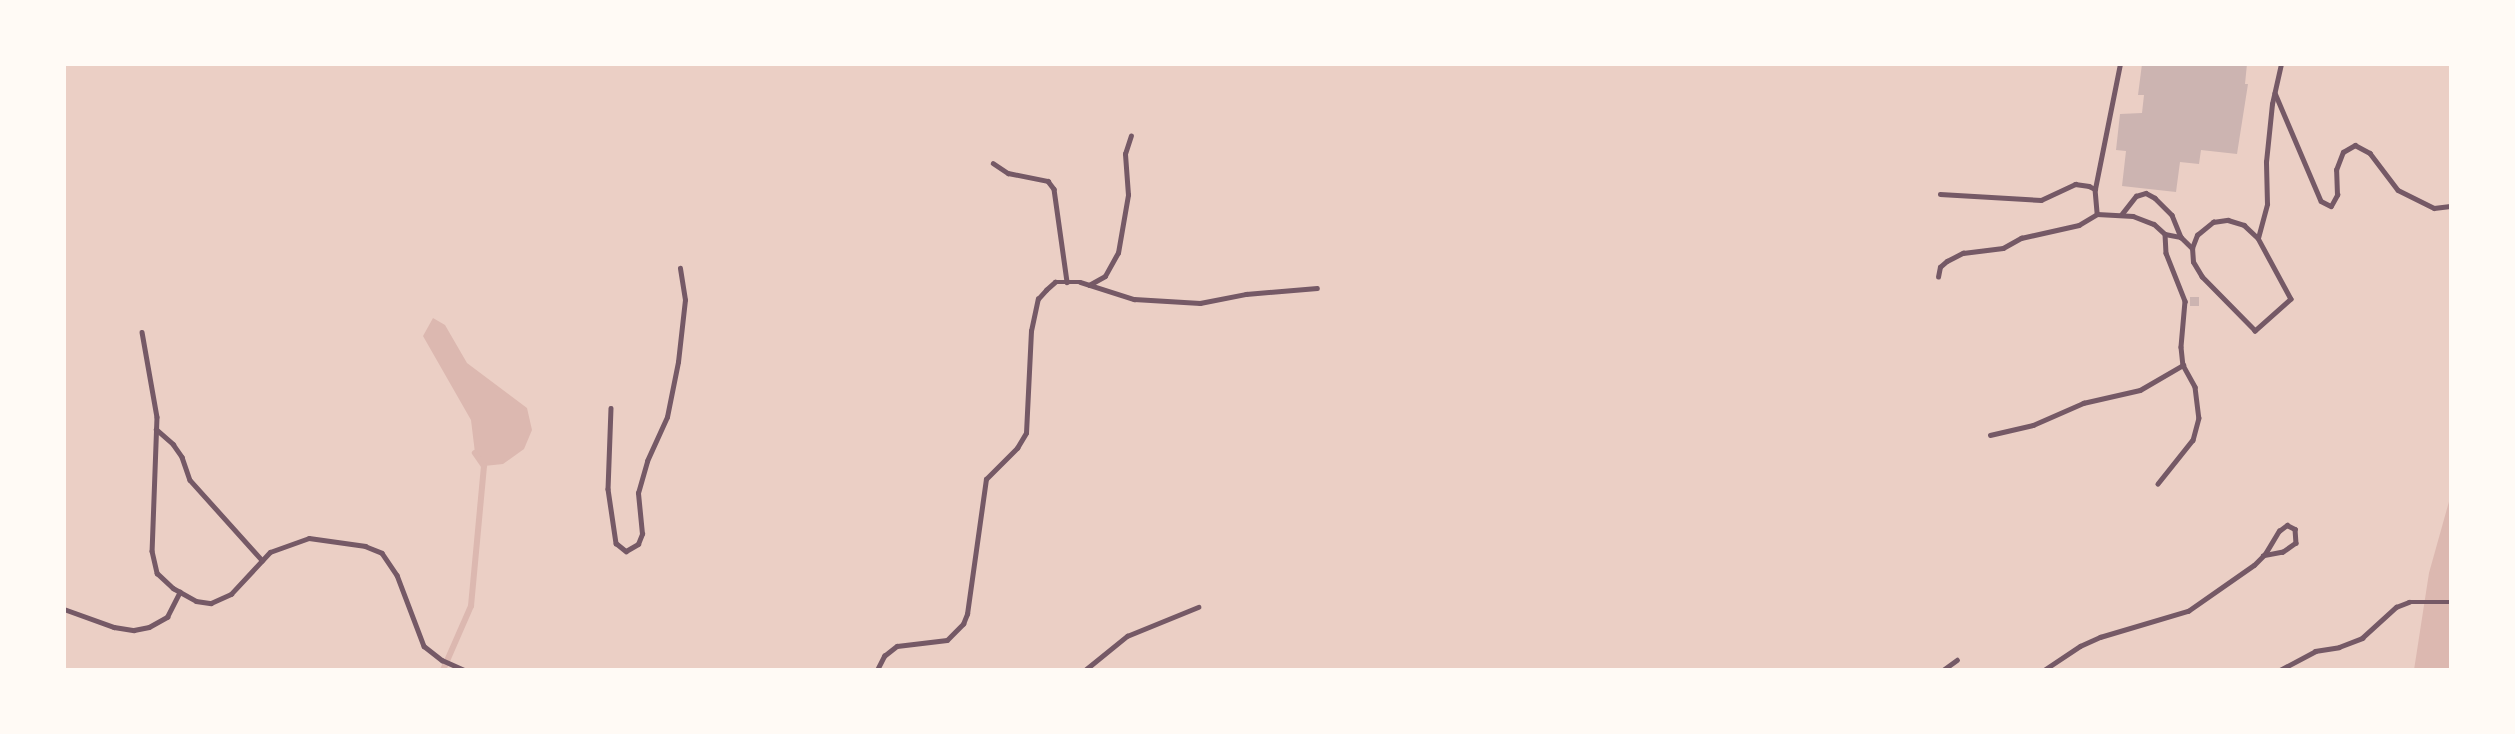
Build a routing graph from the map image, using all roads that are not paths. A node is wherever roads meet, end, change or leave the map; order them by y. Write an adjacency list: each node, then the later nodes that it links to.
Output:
1 (2120, 64): 6 (lane)
2 (2282, 64): 3 (lane)
3 (2274, 93): 8 (lane); 13 (lane)
4 (1131, 136): 18 (lane)
5 (993, 163): 17 (lane)
6 (2095, 189): 7 (lane); 9 (lane)
7 (1940, 194)
8 (2451, 206)
9 (2097, 214): 10 (lane); 16 (lane)
10 (2121, 215): 11 (lane); 12 (lane)
11 (2165, 234): 12 (lane); 21 (lane)
12 (2181, 237): 14 (lane)
13 (2258, 238): 14 (lane); 14 (lane)
14 (2192, 248)
15 (680, 268): 22 (lane)
16 (1938, 277)
17 (1067, 282): 18 (lane); 34 (lane)
18 (1089, 285): 19 (lane)
19 (1317, 288)
20 (142, 332): 23 (lane)
21 (2183, 365): 24 (lane); 25 (lane)
22 (611, 408)
23 (156, 429): 27 (lane); 28 (lane)
24 (1990, 435)
25 (2158, 484)
26 (2263, 556): 26 (lane); 37 (lane)
27 (262, 560): 28 (lane); 33 (lane)
28 (180, 592): 31 (lane)
29 (2451, 602): 38 (lane)
30 (1198, 607): 35 (lane)
31 (64, 609)
32 (1957, 660): 36 (lane)
33 (464, 669)
34 (877, 669)
35 (1085, 669)
36 (1943, 669)
37 (2044, 669)
38 (2280, 669)

